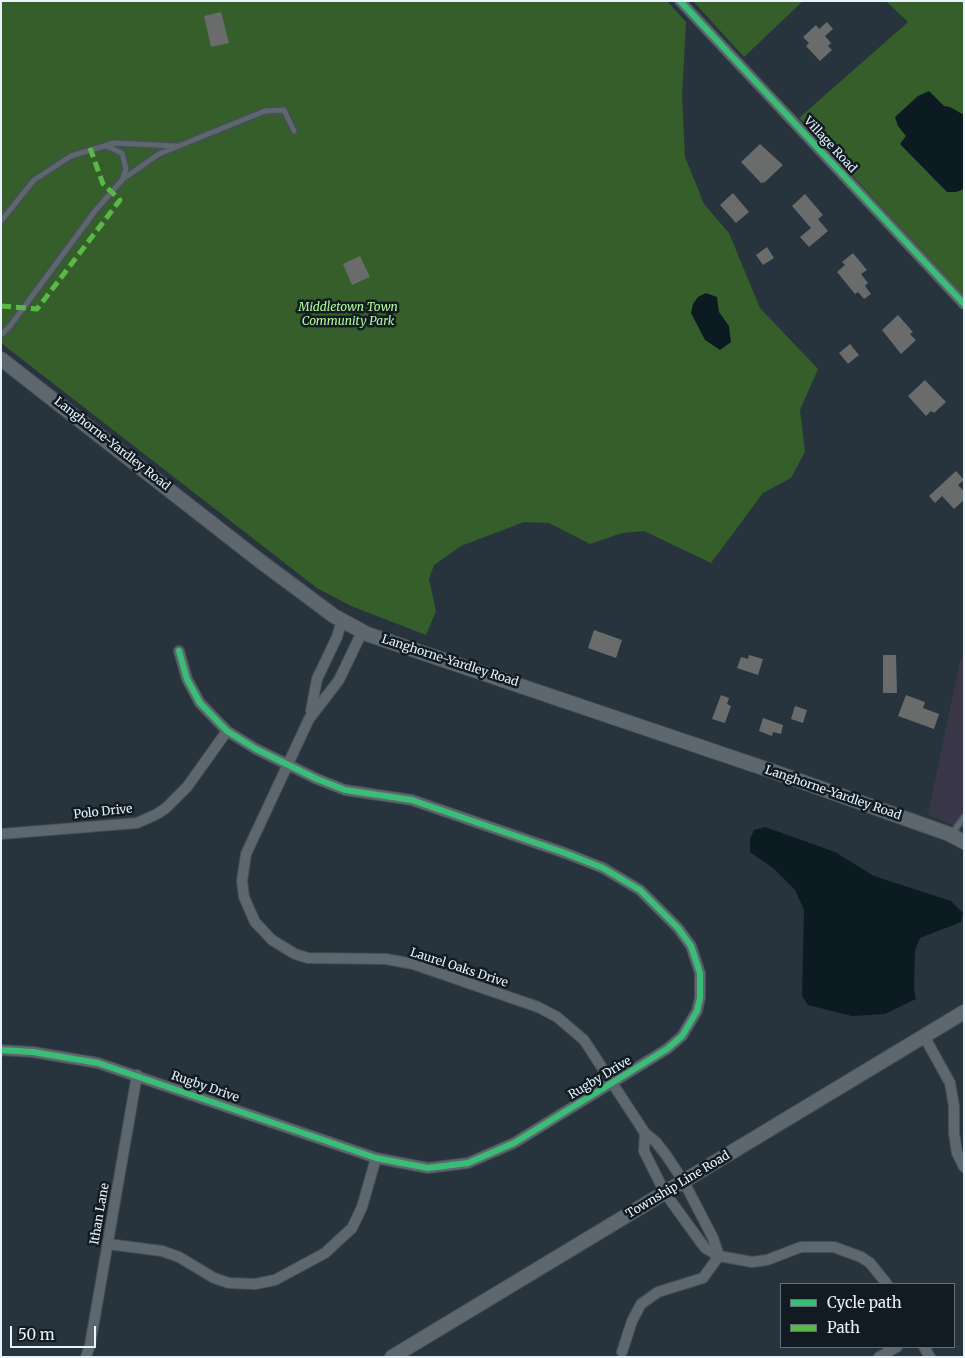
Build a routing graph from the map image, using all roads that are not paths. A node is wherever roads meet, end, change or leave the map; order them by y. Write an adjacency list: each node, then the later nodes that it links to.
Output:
1 (680, 1): 7 (street, Village Road)
2 (294, 131): 4 (lane)
3 (106, 146): 4 (lane); 5 (lane); 6 (lane)
4 (179, 147): 5 (lane)
5 (123, 179): 8 (lane)
6 (1, 221)
7 (964, 304)
8 (1, 334)
9 (1, 359): 10 (main road, Langhorne-Yardley Road)
10 (342, 620): 11 (main road, Langhorne-Yardley Road); 13 (street, Laurel Oaks Drive)
11 (362, 632): 13 (street, Laurel Oaks Drive); 18 (main road, Langhorne-Yardley Road)
12 (179, 651): 14 (street, Rugby Drive)
13 (309, 719): 15 (street, Laurel Oaks Drive)
14 (227, 732): 15 (street, Rugby Drive); 17 (street, Polo Drive)
15 (288, 764): 24 (street, Laurel Oaks Drive); 24 (street, Rugby Drive)
16 (964, 817): 18 (lane)
17 (1, 834)
18 (951, 836): 19 (main road, Langhorne-Yardley Road)
19 (964, 842)
20 (964, 1012): 21 (main road, Township Line Road)
21 (924, 1036): 27 (street); 28 (main road, Township Line Road)
22 (1, 1050): 23 (street, Rugby Drive)
23 (137, 1075): 26 (street, Rugby Drive); 30 (street, Ithan Lane)
24 (612, 1084): 25 (street, Laurel Oaks Drive); 26 (street, Rugby Drive)
25 (644, 1133): 28 (street, Laurel Oaks Drive); 29 (street, Laurel Oaks Drive)
26 (376, 1158): 30 (street)
27 (964, 1167)
28 (684, 1182): 29 (main road, Township Line Road); 31 (street, Laurel Oaks Drive)
29 (665, 1193): 31 (street, Laurel Oaks Drive); 36 (main road, Township Line Road)
30 (108, 1244): 35 (street, Ithan Lane)
31 (719, 1256): 32 (street); 34 (street)
32 (886, 1283)
33 (894, 1348): 37 (street)
34 (622, 1352)
35 (86, 1357)
36 (392, 1357)
37 (879, 1357)

